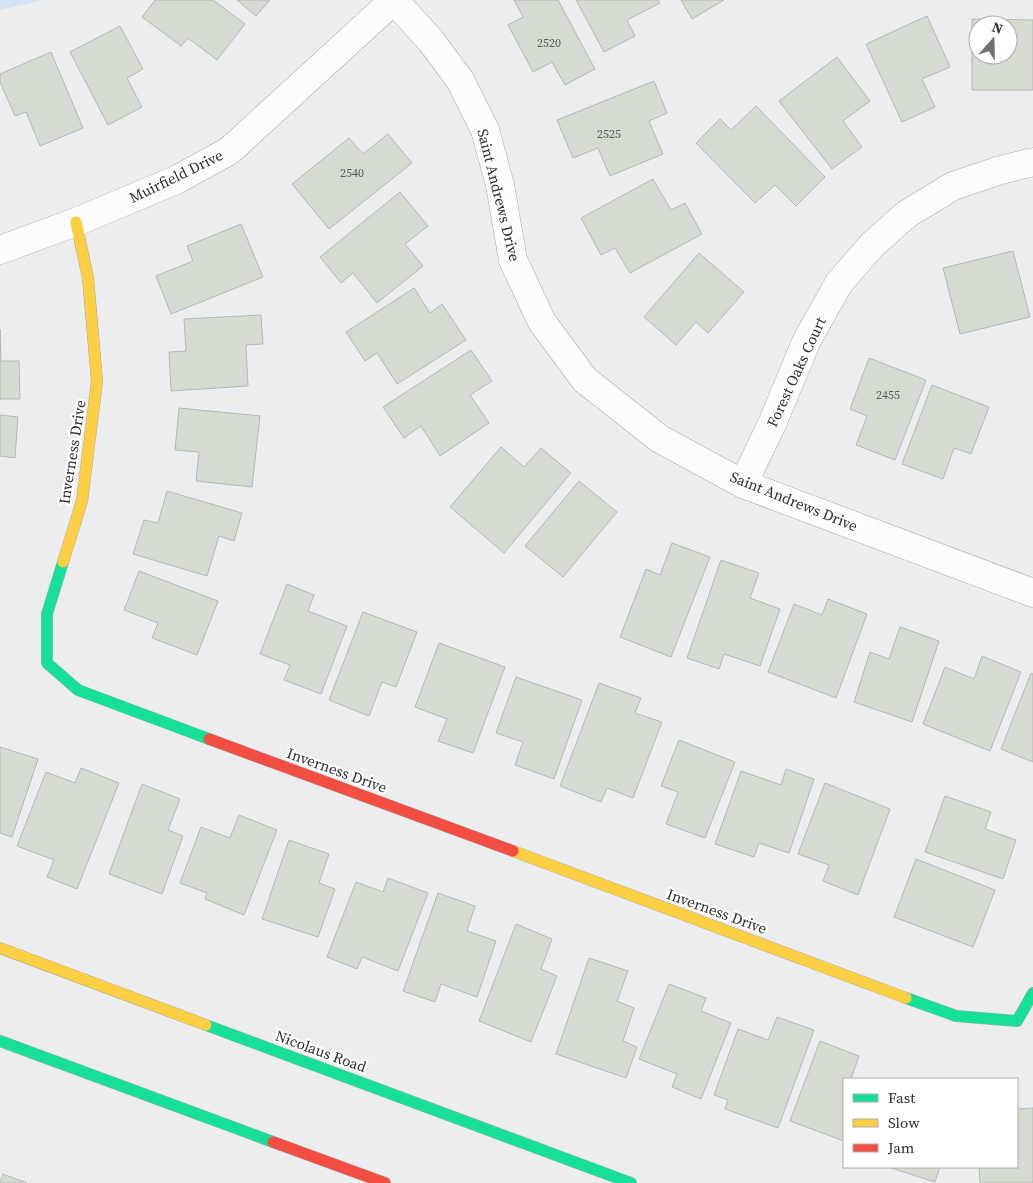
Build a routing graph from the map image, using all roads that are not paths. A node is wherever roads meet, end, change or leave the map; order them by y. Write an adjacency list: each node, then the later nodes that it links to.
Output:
1 (394, 0): 3 (street, Muirfield Drive); 5 (street, Saint Andrews Drive)
2 (1033, 162): 5 (street, Forest Oaks Court)
3 (76, 222): 4 (street, Muirfield Drive); 8 (street, Inverness Drive)
4 (0, 250)
5 (743, 484): 6 (street, Saint Andrews Drive)
6 (1033, 593)
7 (0, 948): 11 (street, Nicolaus Road)
8 (1033, 993)
9 (0, 1041): 10 (street)
10 (385, 1183)
11 (631, 1183)

